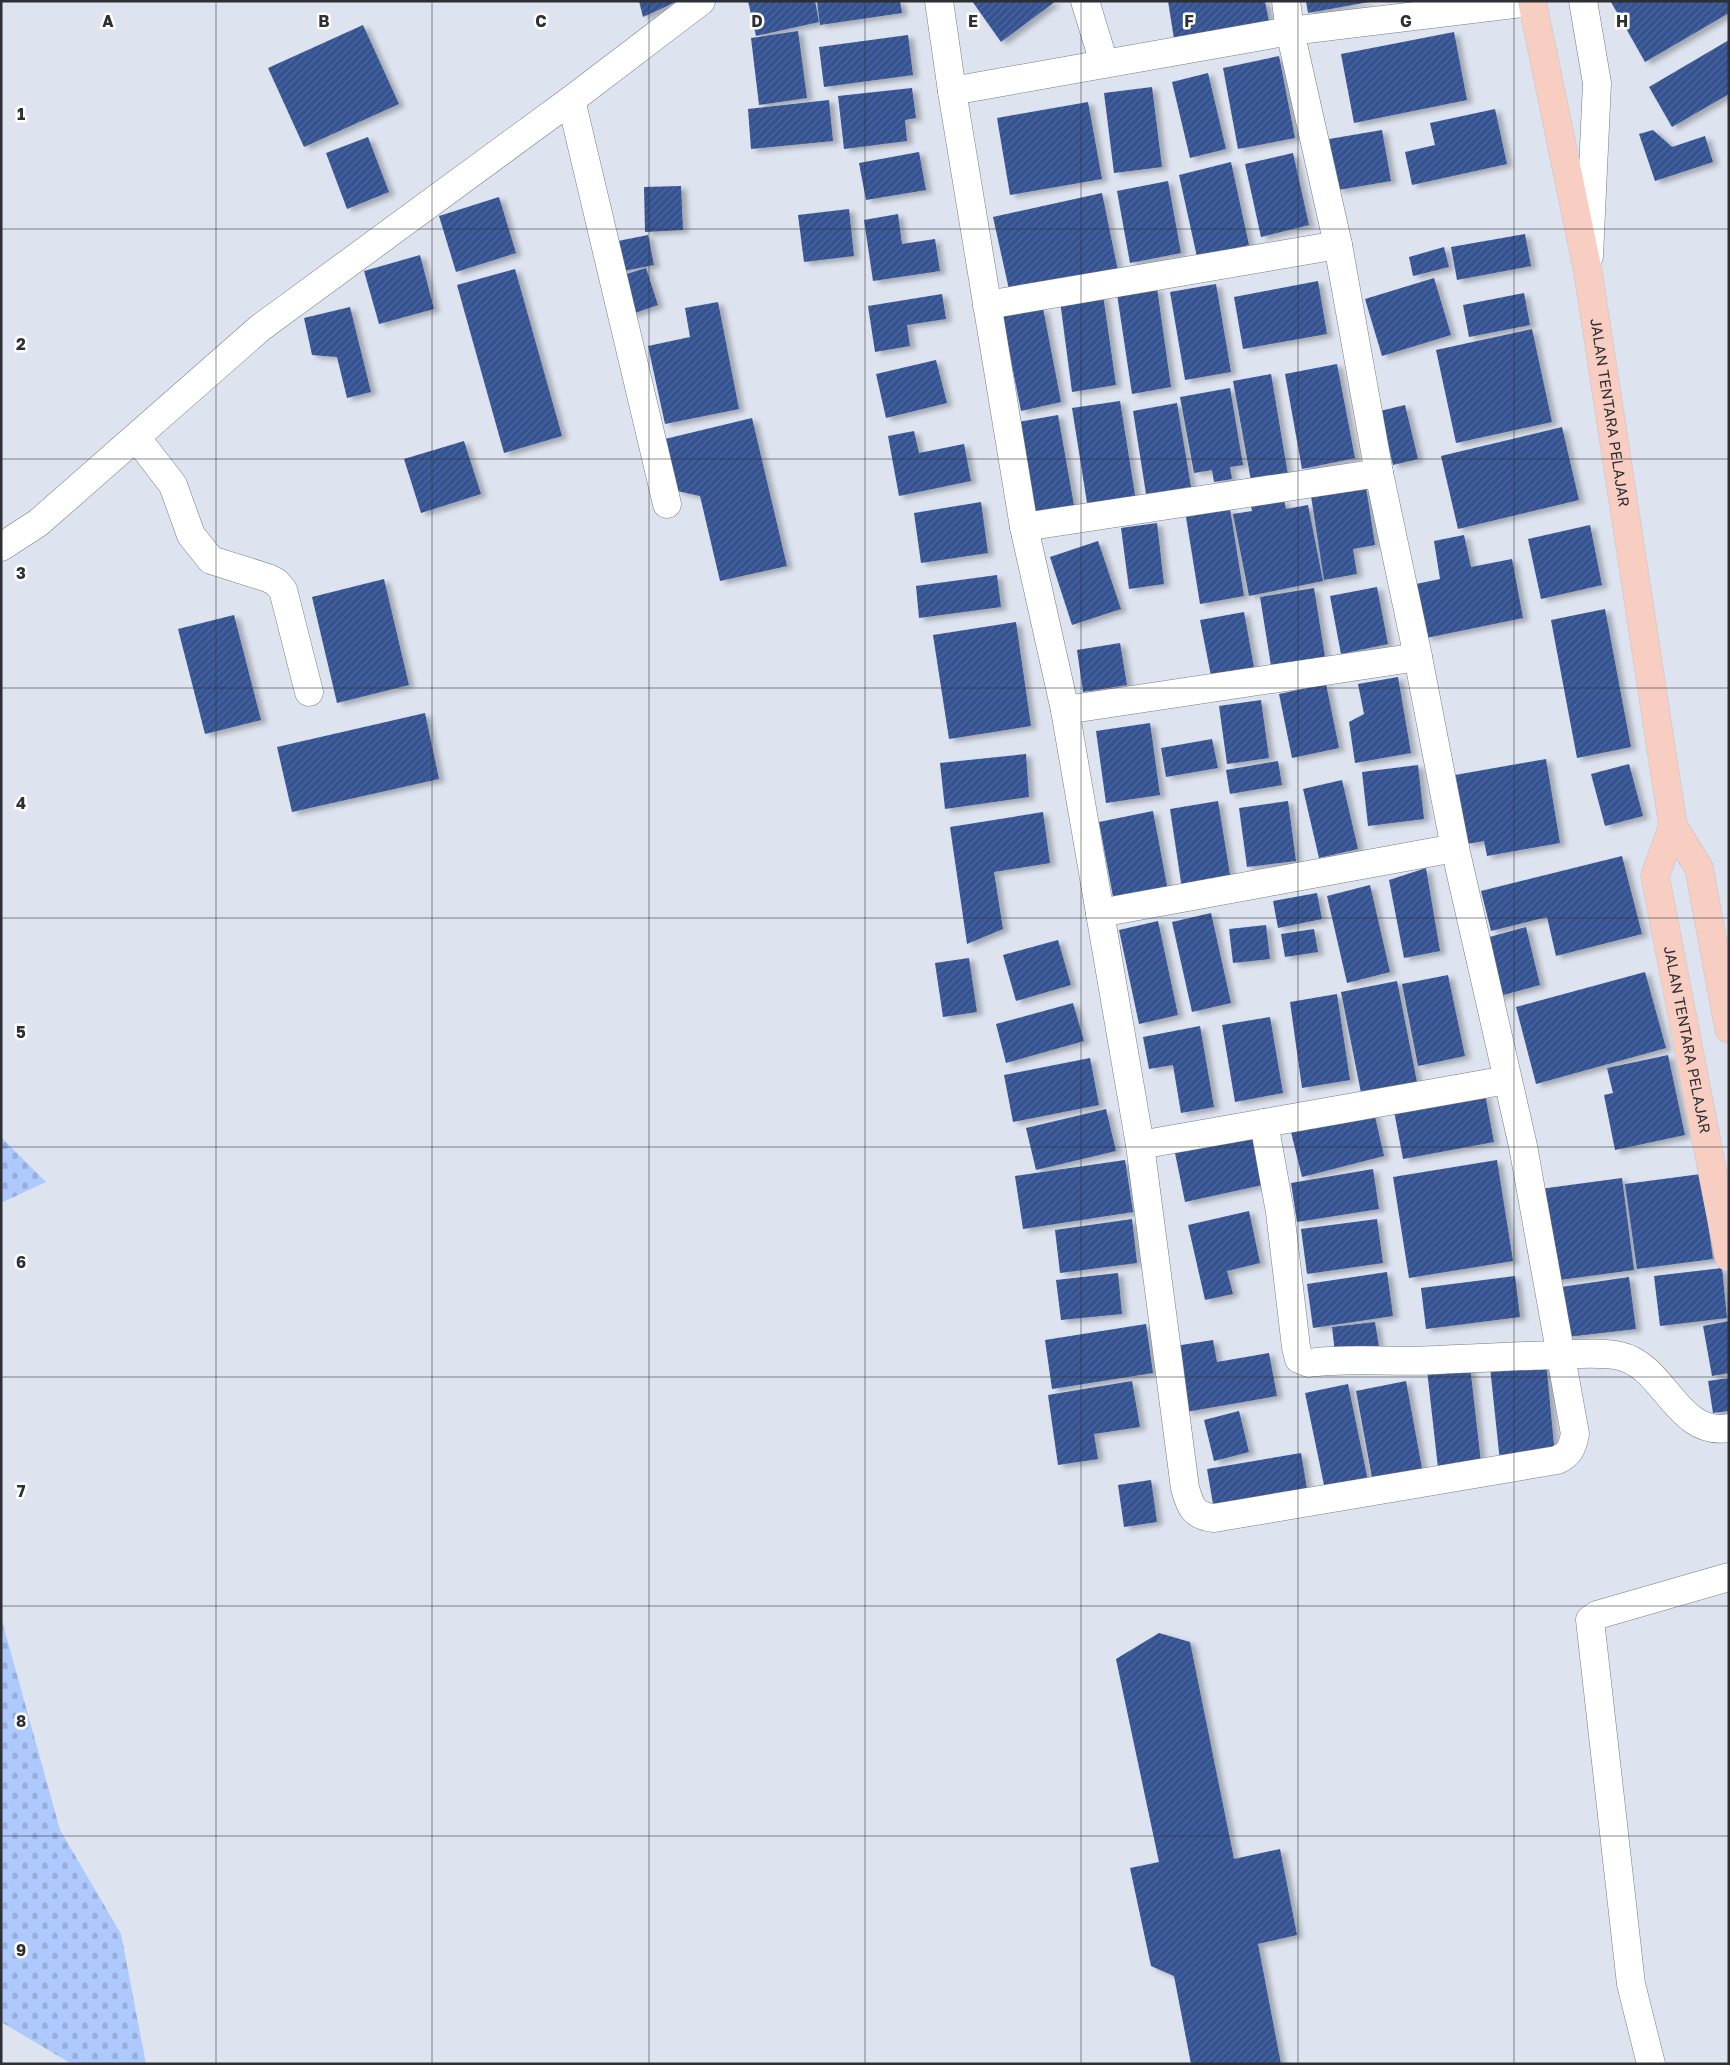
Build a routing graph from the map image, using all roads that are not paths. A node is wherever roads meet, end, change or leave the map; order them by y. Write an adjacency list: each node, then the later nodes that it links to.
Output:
1 (701, 1): 10 (street)
2 (939, 1): 9 (street)
3 (1085, 1): 8 (street)
4 (1286, 1): 7 (street)
5 (1583, 1): 12 (street)
6 (1532, 2): 7 (street); 12 (main road, JALAN TENTARA PELAJAR)
7 (1290, 31): 8 (street); 11 (street)
8 (1104, 63): 9 (street)
9 (952, 91): 13 (street)
10 (571, 100): 14 (street); 16 (street)
11 (1338, 245): 13 (street); 15 (street)
12 (1588, 272): 22 (main road, JALAN TENTARA PELAJAR)
13 (987, 305): 17 (street)
14 (136, 437): 18 (street); 20 (street)
15 (1379, 473): 17 (street); 19 (street)
16 (667, 504)
17 (1024, 527): 21 (street)
18 (1, 547)
19 (1418, 657): 21 (street); 23 (street)
20 (309, 692)
21 (1065, 710): 24 (street)
22 (1673, 826): 25 (main road, JALAN TENTARA PELAJAR); 29 (main road, JALAN TENTARA PELAJAR)
23 (1454, 848): 24 (street); 26 (street)
24 (1100, 913): 28 (street)
25 (1729, 1029)
26 (1507, 1080): 27 (street); 30 (street)
27 (1264, 1124): 28 (street); 30 (street)
28 (1140, 1145): 30 (street)
29 (1729, 1257)
30 (1561, 1355): 31 (street)
31 (1729, 1428)
32 (1729, 1577): 33 (street)
33 (1651, 2064)

